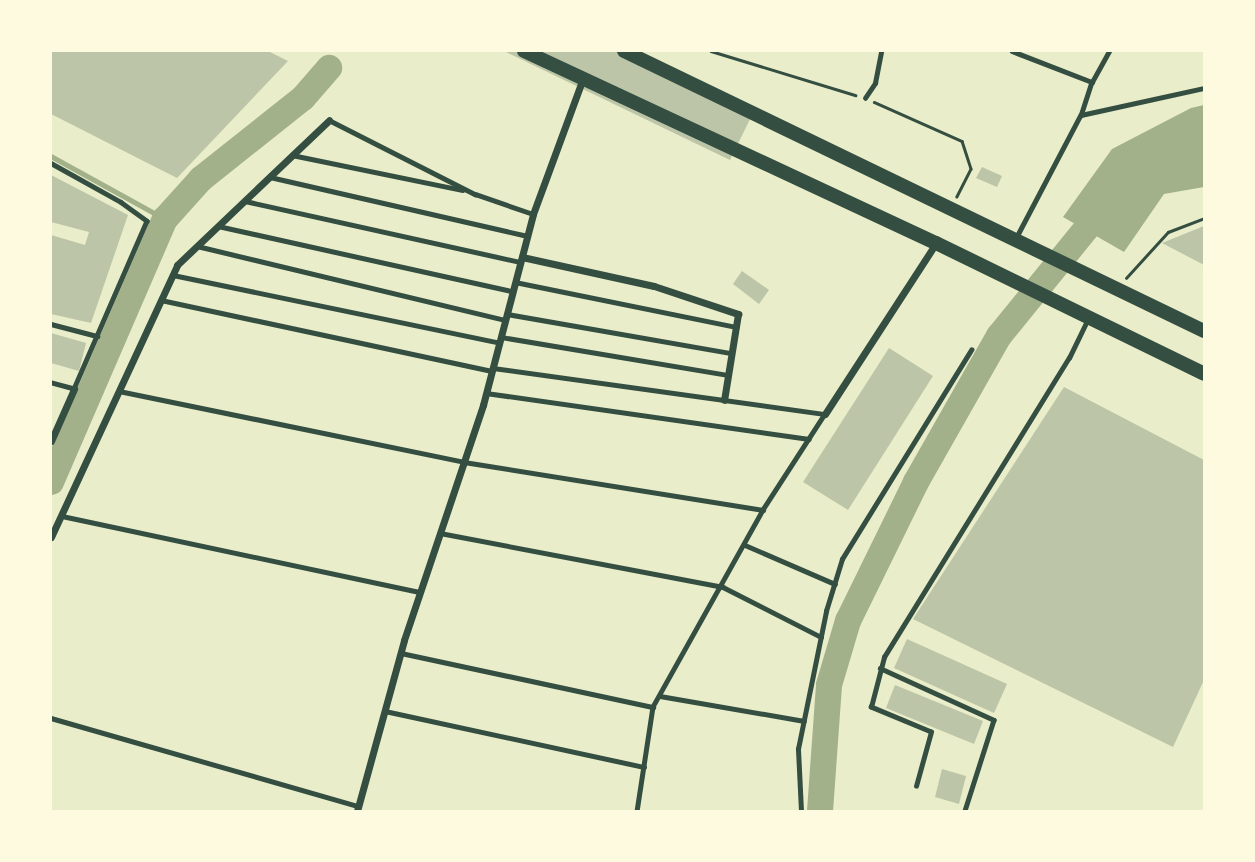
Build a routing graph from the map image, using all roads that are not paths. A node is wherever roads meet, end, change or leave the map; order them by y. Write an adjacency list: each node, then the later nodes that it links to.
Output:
1 (524, 51): 6 (highway)
2 (624, 51): 20 (highway)
3 (881, 51): 9 (lane)
4 (1012, 51): 7 (lane)
5 (1109, 51): 7 (lane)
6 (583, 78): 17 (street); 21 (highway)
7 (1091, 82): 10 (lane)
8 (1204, 88): 10 (lane)
9 (865, 98)
10 (1081, 115): 20 (lane)
11 (329, 120): 12 (street); 15 (lane)
12 (292, 155): 14 (street); 15 (lane)
13 (51, 163): 33 (lane)
14 (270, 177): 16 (street); 19 (lane)
15 (470, 192): 17 (lane)
16 (244, 201): 18 (street); 23 (lane)
17 (533, 214): 19 (street)
18 (218, 226): 22 (street); 26 (lane)
19 (528, 236): 23 (street)
20 (1016, 240): 32 (highway)
21 (936, 243): 29 (highway); 45 (street)
22 (197, 246): 24 (street); 28 (lane)
23 (521, 260): 25 (street); 31 (street)
24 (173, 275): 27 (street); 34 (lane)
25 (515, 282): 26 (street); 31 (lane)
26 (513, 291): 28 (street)
27 (161, 299): 37 (lane); 42 (street)
28 (506, 317): 34 (street); 36 (lane)
29 (1088, 319): 38 (highway); 59 (lane)
30 (51, 324): 33 (lane)
31 (737, 327): 36 (street)
32 (1204, 331)
33 (97, 336): 41 (lane)
34 (500, 340): 37 (street); 39 (lane)
35 (971, 350): 54 (lane)
36 (732, 353): 39 (street)
37 (492, 370): 43 (street); 44 (lane)
38 (1204, 374)
39 (728, 375): 44 (street)
40 (51, 383): 41 (lane)
41 (74, 389): 47 (street)
42 (119, 391): 48 (lane); 50 (street)
43 (486, 393): 46 (lane); 48 (street)
44 (724, 400): 45 (lane)
45 (825, 414): 46 (lane)
46 (809, 439): 49 (lane)
47 (51, 442)
48 (464, 462): 49 (lane); 51 (street)
49 (763, 510): 53 (lane)
50 (61, 516): 52 (street); 56 (lane)
51 (440, 533): 55 (lane); 56 (street)
52 (51, 537)
53 (745, 545): 54 (lane); 55 (lane)
54 (835, 584): 57 (lane)
55 (723, 587): 57 (lane); 60 (lane)
56 (420, 592): 58 (street)
57 (821, 638): 64 (lane)
58 (400, 653): 61 (lane); 62 (street)
59 (880, 668): 66 (lane); 70 (lane)
60 (660, 696): 61 (lane); 64 (lane)
61 (653, 707): 65 (lane)
62 (384, 711): 65 (lane); 67 (street)
63 (51, 718): 67 (lane)
64 (804, 721): 69 (lane)
65 (644, 767): 68 (lane)
66 (916, 786)
67 (357, 808)
68 (637, 811)
69 (802, 811)
70 (965, 811)

